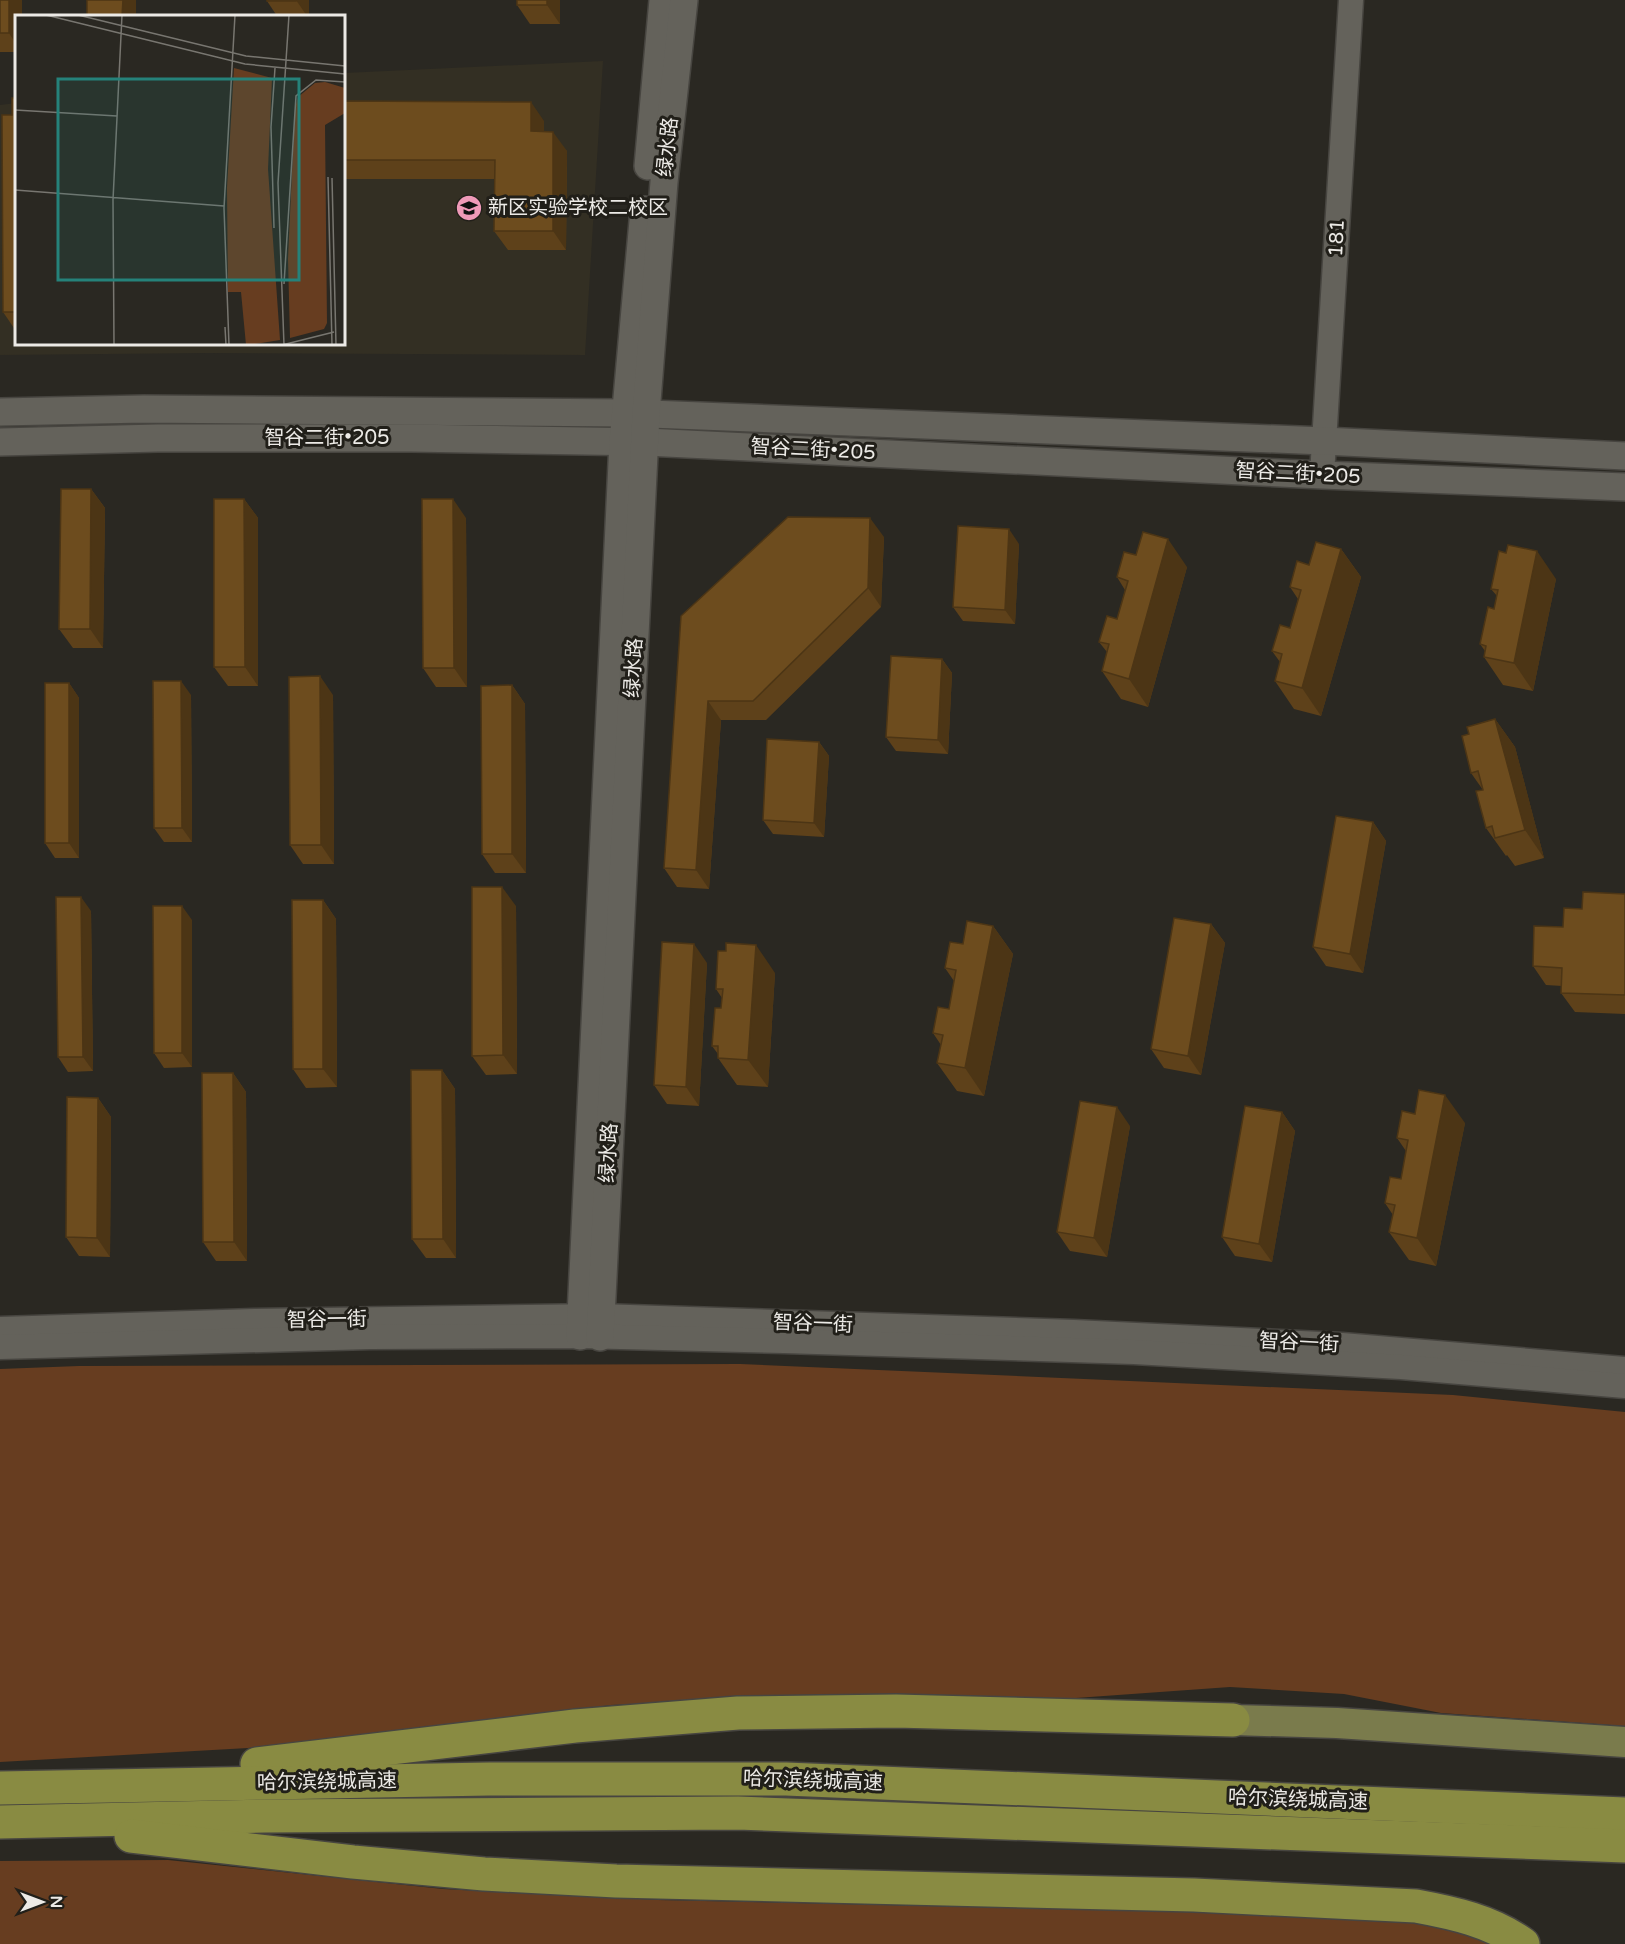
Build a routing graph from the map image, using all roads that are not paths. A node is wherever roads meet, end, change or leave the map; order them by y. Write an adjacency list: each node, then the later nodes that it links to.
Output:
1 (663, 0): 5 (main road, 绿水路)
2 (684, 0): 5 (main road, 绿水路)
3 (1351, 0): 6 (street, 181)
4 (0, 412): 5 (main road, 智谷二街•205)
5 (636, 413): 6 (main road, 智谷二街•205); 8 (main road, 绿水路)
6 (1324, 441): 9 (main road, 智谷二街•205); 10 (street, 181)
7 (0, 442): 8 (main road, 智谷二街•205)
8 (635, 442): 10 (main road, 智谷二街•205); 12 (main road, 绿水路)
9 (1625, 456)
10 (1322, 475): 11 (main road, 智谷二街•205)
11 (1625, 487)
12 (590, 1327): 13 (street, 智谷一街); 14 (street, 智谷一街); 15 (street, 智谷一街); 16 (street, 智谷一街)
13 (0, 1329)
14 (0, 1347)
15 (1625, 1369)
16 (1625, 1386)
17 (1233, 1720): 18 (main road); 19 (highway)
18 (1625, 1742)
19 (0, 1786): 22 (highway, 哈尔滨绕城高速)
20 (0, 1822): 22 (highway, 哈尔滨绕城高速)
21 (0, 1828): 23 (highway)
22 (1624, 1830)
23 (1523, 1944)

